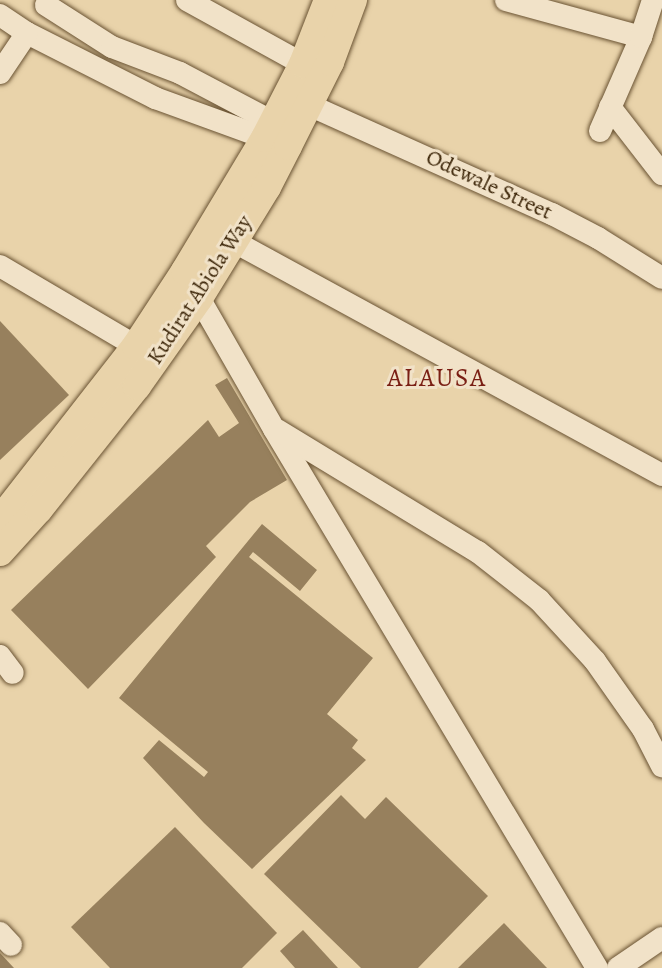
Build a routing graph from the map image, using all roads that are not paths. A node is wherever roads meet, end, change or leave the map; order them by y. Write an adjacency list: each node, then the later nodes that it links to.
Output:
1 (187, 0): 10 (street)
2 (328, 0): 10 (main road, Kudirat Abiola Way)
3 (353, 0): 12 (main road, Kudirat Abiola Way)
4 (506, 0): 9 (street)
5 (653, 0): 9 (street)
6 (46, 5): 14 (street)
7 (0, 15): 8 (street)
8 (27, 33): 11 (street); 14 (street)
9 (641, 37): 13 (street)
10 (303, 64): 14 (main road, Kudirat Abiola Way)
11 (0, 73)
12 (309, 105): 17 (main road, Kudirat Abiola Way); 19 (street, Odewale Street)
13 (610, 107): 15 (street); 16 (street)
14 (269, 130): 21 (main road, Kudirat Abiola Way)
15 (600, 131)
16 (662, 174)
17 (233, 241): 20 (main road, Kudirat Abiola Way); 23 (street)
18 (0, 266): 21 (street)
19 (662, 278)
20 (199, 298): 22 (street); 25 (main road, Kudirat Abiola Way)
21 (136, 346): 24 (main road, Kudirat Abiola Way)
22 (274, 429): 26 (street); 28 (street)
23 (662, 475)
24 (0, 520)
25 (0, 552)
26 (662, 766)
27 (662, 938): 29 (street)
28 (597, 968)
29 (618, 968)

